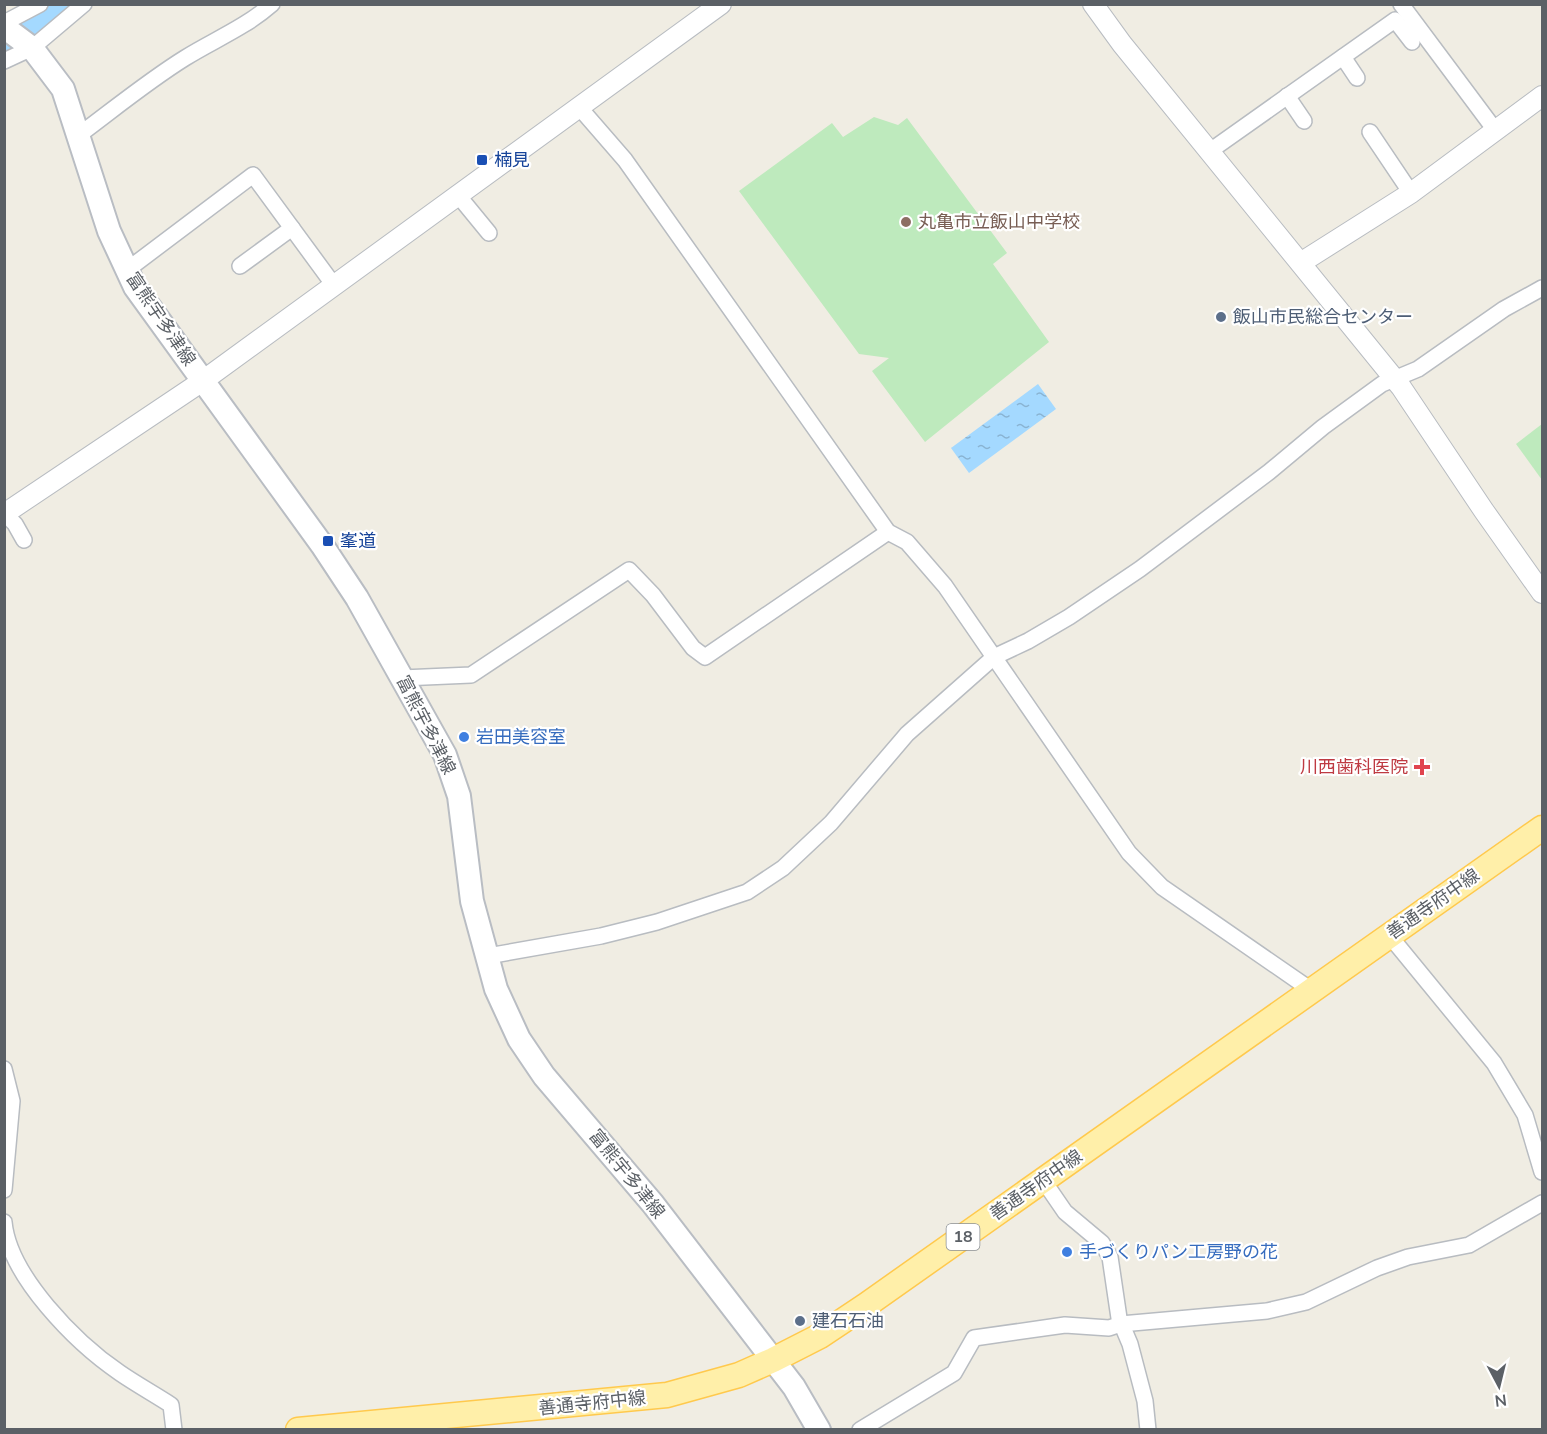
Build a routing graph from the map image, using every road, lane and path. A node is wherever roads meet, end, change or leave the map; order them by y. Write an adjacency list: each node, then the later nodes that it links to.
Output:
1 (40, 4): 7 (street)
2 (84, 4): 9 (street)
3 (272, 4): 19 (street)
4 (721, 4): 15 (street)
5 (1093, 4): 20 (street)
6 (1401, 4): 17 (street)
7 (4, 25): 9 (main road, 富熊宇多津線)
8 (1412, 42): 10 (street)
9 (29, 46): 11 (street); 19 (main road, 富熊宇多津線)
10 (1343, 57): 12 (street); 13 (street)
11 (4, 60)
12 (1358, 78)
13 (1287, 96): 16 (street); 20 (street)
14 (1542, 96): 17 (street)
15 (579, 107): 22 (street); 33 (street)
16 (1304, 121)
17 (1496, 130): 21 (street)
18 (1370, 132): 21 (street)
19 (79, 135): 27 (main road, 富熊宇多津線)
20 (1210, 151): 25 (street)
21 (1411, 193): 25 (street)
22 (457, 194): 24 (street); 28 (street)
23 (292, 228): 26 (street); 27 (street); 28 (street)
24 (489, 233)
25 (1302, 262): 30 (street)
26 (240, 266)
27 (127, 270): 31 (main road, 富熊宇多津線)
28 (333, 284): 31 (street)
29 (1542, 288): 30 (street)
30 (1394, 378): 35 (street); 36 (street)
31 (204, 380): 32 (street); 37 (main road, 富熊宇多津線)
32 (5, 514): 34 (street)
33 (888, 532): 36 (street); 37 (street)
34 (24, 540)
35 (1542, 593)
36 (994, 657): 40 (street); 41 (street)
37 (402, 678): 40 (main road, 富熊宇多津線)
38 (1542, 828): 39 (main road, 善通寺府中線 / 18)
39 (1389, 935): 41 (main road, 善通寺府中線 / 18); 43 (street)
40 (488, 956): 50 (main road, 富熊宇多津線)
41 (1311, 990): 44 (main road, 善通寺府中線 / 18)
42 (4, 1069): 45 (street)
43 (1542, 1172)
44 (1043, 1180): 49 (street); 50 (main road, 善通寺府中線 / 18)
45 (4, 1190)
46 (1542, 1203): 49 (street)
47 (4, 1222): 48 (street)
48 (9, 1256): 52 (street)
49 (1121, 1324): 55 (street); 56 (street)
50 (773, 1360): 51 (main road, 善通寺府中線 / 18); 54 (main road, 富熊宇多津線)
51 (448, 1423): 53 (main road, 善通寺府中線 / 18)
52 (174, 1430)
53 (298, 1430)
54 (819, 1430)
55 (860, 1430)
56 (1148, 1430)

